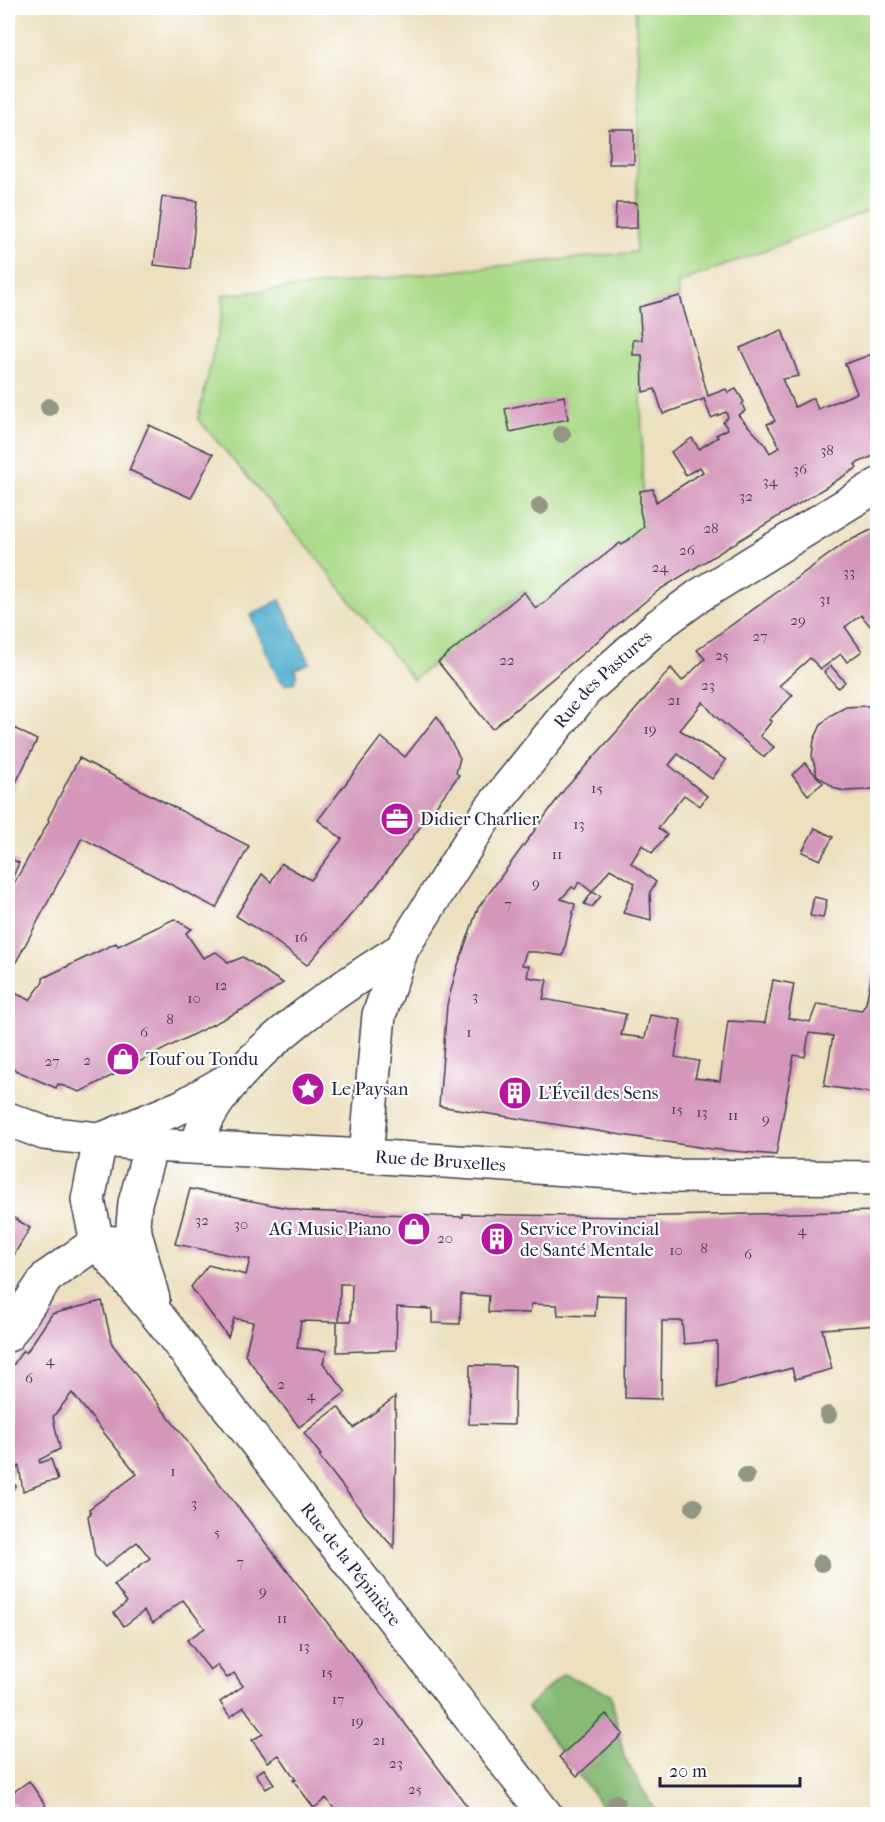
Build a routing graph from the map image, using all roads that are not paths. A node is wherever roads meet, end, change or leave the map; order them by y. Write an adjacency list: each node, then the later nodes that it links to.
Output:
1 (878, 485): 2 (street, Rue des Pastures)
2 (402, 949): 3 (street, Rue des Pastures); 8 (street, Rue des Pastures)
3 (240, 1072): 5 (street, Rue des Pastures); 7 (street, Rue des Pastures)
4 (8, 1119): 5 (street, Rue de Bruxelles)
5 (100, 1140): 6 (street, Rue de Bruxelles); 10 (street)
6 (151, 1145): 7 (street, Rue de Bruxelles); 11 (street, Rue de la Pépinière)
7 (196, 1148): 8 (street, Rue de Bruxelles)
8 (366, 1156): 9 (street, Rue de Bruxelles)
9 (878, 1178)
10 (97, 1242): 11 (street); 12 (street, Rue de la Pépinière); 13 (street)
11 (137, 1244): 12 (street, Rue de la Pépinière)
12 (157, 1315): 14 (street, Rue de la Pépinière)
13 (8, 1335)
14 (545, 1815)

